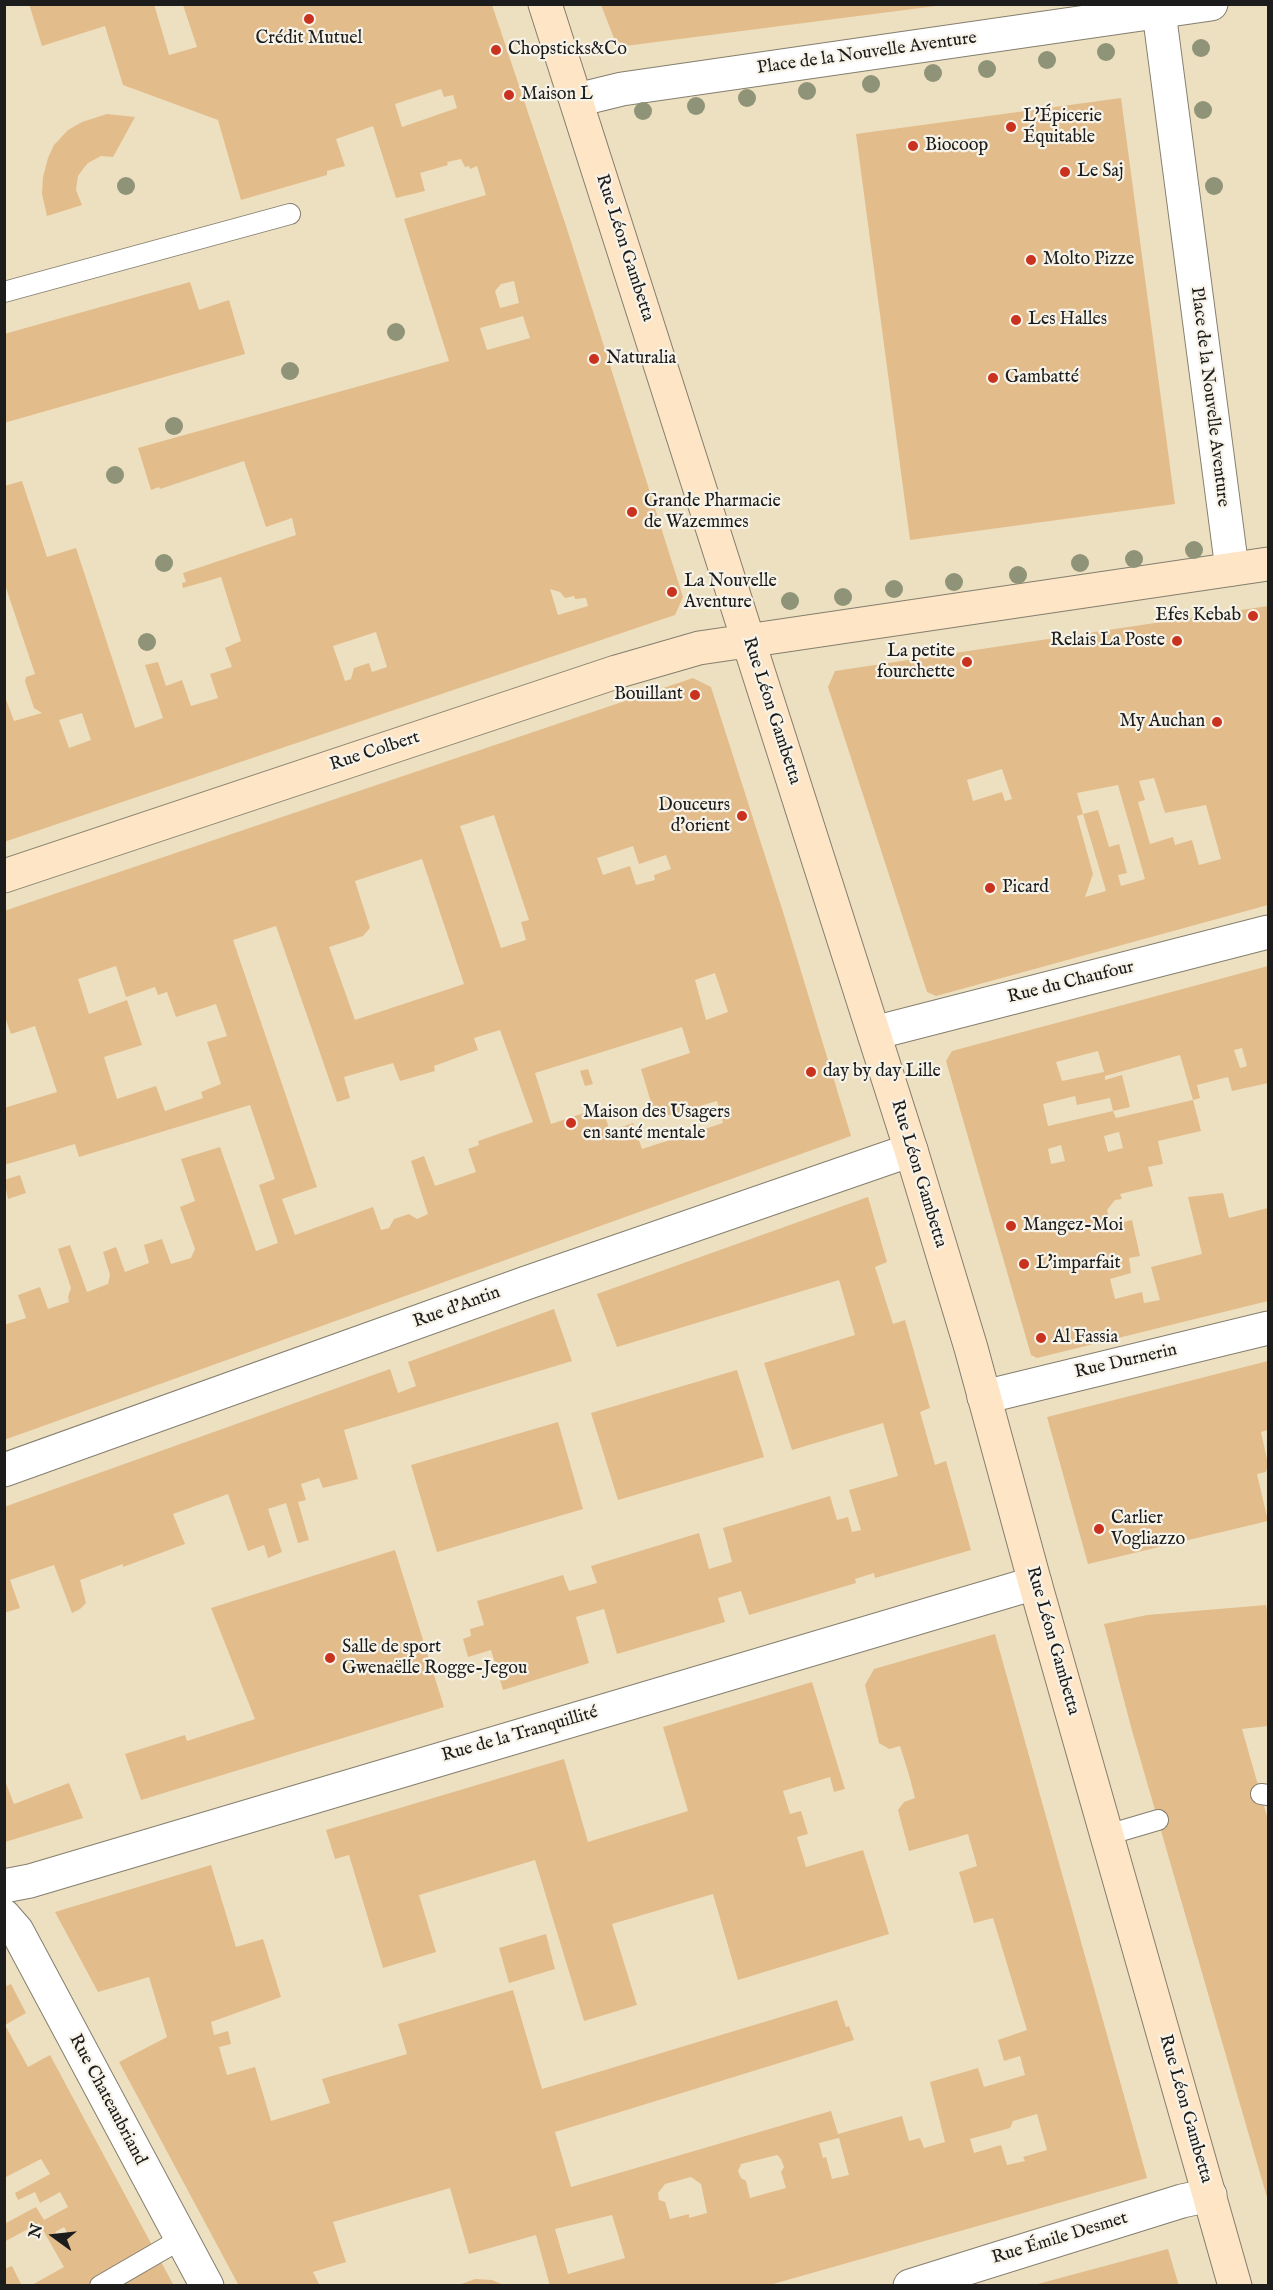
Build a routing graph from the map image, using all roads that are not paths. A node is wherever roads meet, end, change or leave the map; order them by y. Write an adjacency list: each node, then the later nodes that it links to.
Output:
1 (545, 4): 4 (street, Rue Léon Gambetta)
2 (1211, 4): 3 (street, Place de la Nouvelle Aventure)
3 (1159, 12): 4 (street, Place de la Nouvelle Aventure); 8 (street, Place de la Nouvelle Aventure)
4 (577, 100): 9 (street, Rue Léon Gambetta)
5 (290, 214): 6 (lane)
6 (4, 292)
7 (1269, 564): 8 (street)
8 (1232, 569): 9 (street)
9 (748, 639): 10 (street, Rue Colbert); 12 (street, Rue Léon Gambetta)
10 (4, 876)
11 (1269, 932): 12 (street, Rue du Chaufour)
12 (874, 1033): 13 (street, Rue Léon Gambetta)
13 (911, 1150): 15 (street, Rue Léon Gambetta); 16 (street, Rue d'Antin)
14 (1269, 1328): 15 (street, Rue Durnerin)
15 (984, 1397): 17 (street, Rue Léon Gambetta)
16 (4, 1470)
17 (1035, 1583): 19 (street, Rue Léon Gambetta); 20 (street, Rue de la Tranquillité)
18 (1158, 1820): 19 (lane)
19 (1107, 1835): 22 (street, Rue Léon Gambetta)
20 (4, 1886)
21 (4, 1916): 23 (street, Rue Chateaubriand)
22 (1210, 2195): 26 (street, Rue Émile Desmet); 27 (street, Rue Léon Gambetta)
23 (181, 2239): 24 (lane); 25 (street, Rue Chateaubriand)
24 (100, 2286)
25 (207, 2286)
26 (910, 2286)
27 (1235, 2286)

